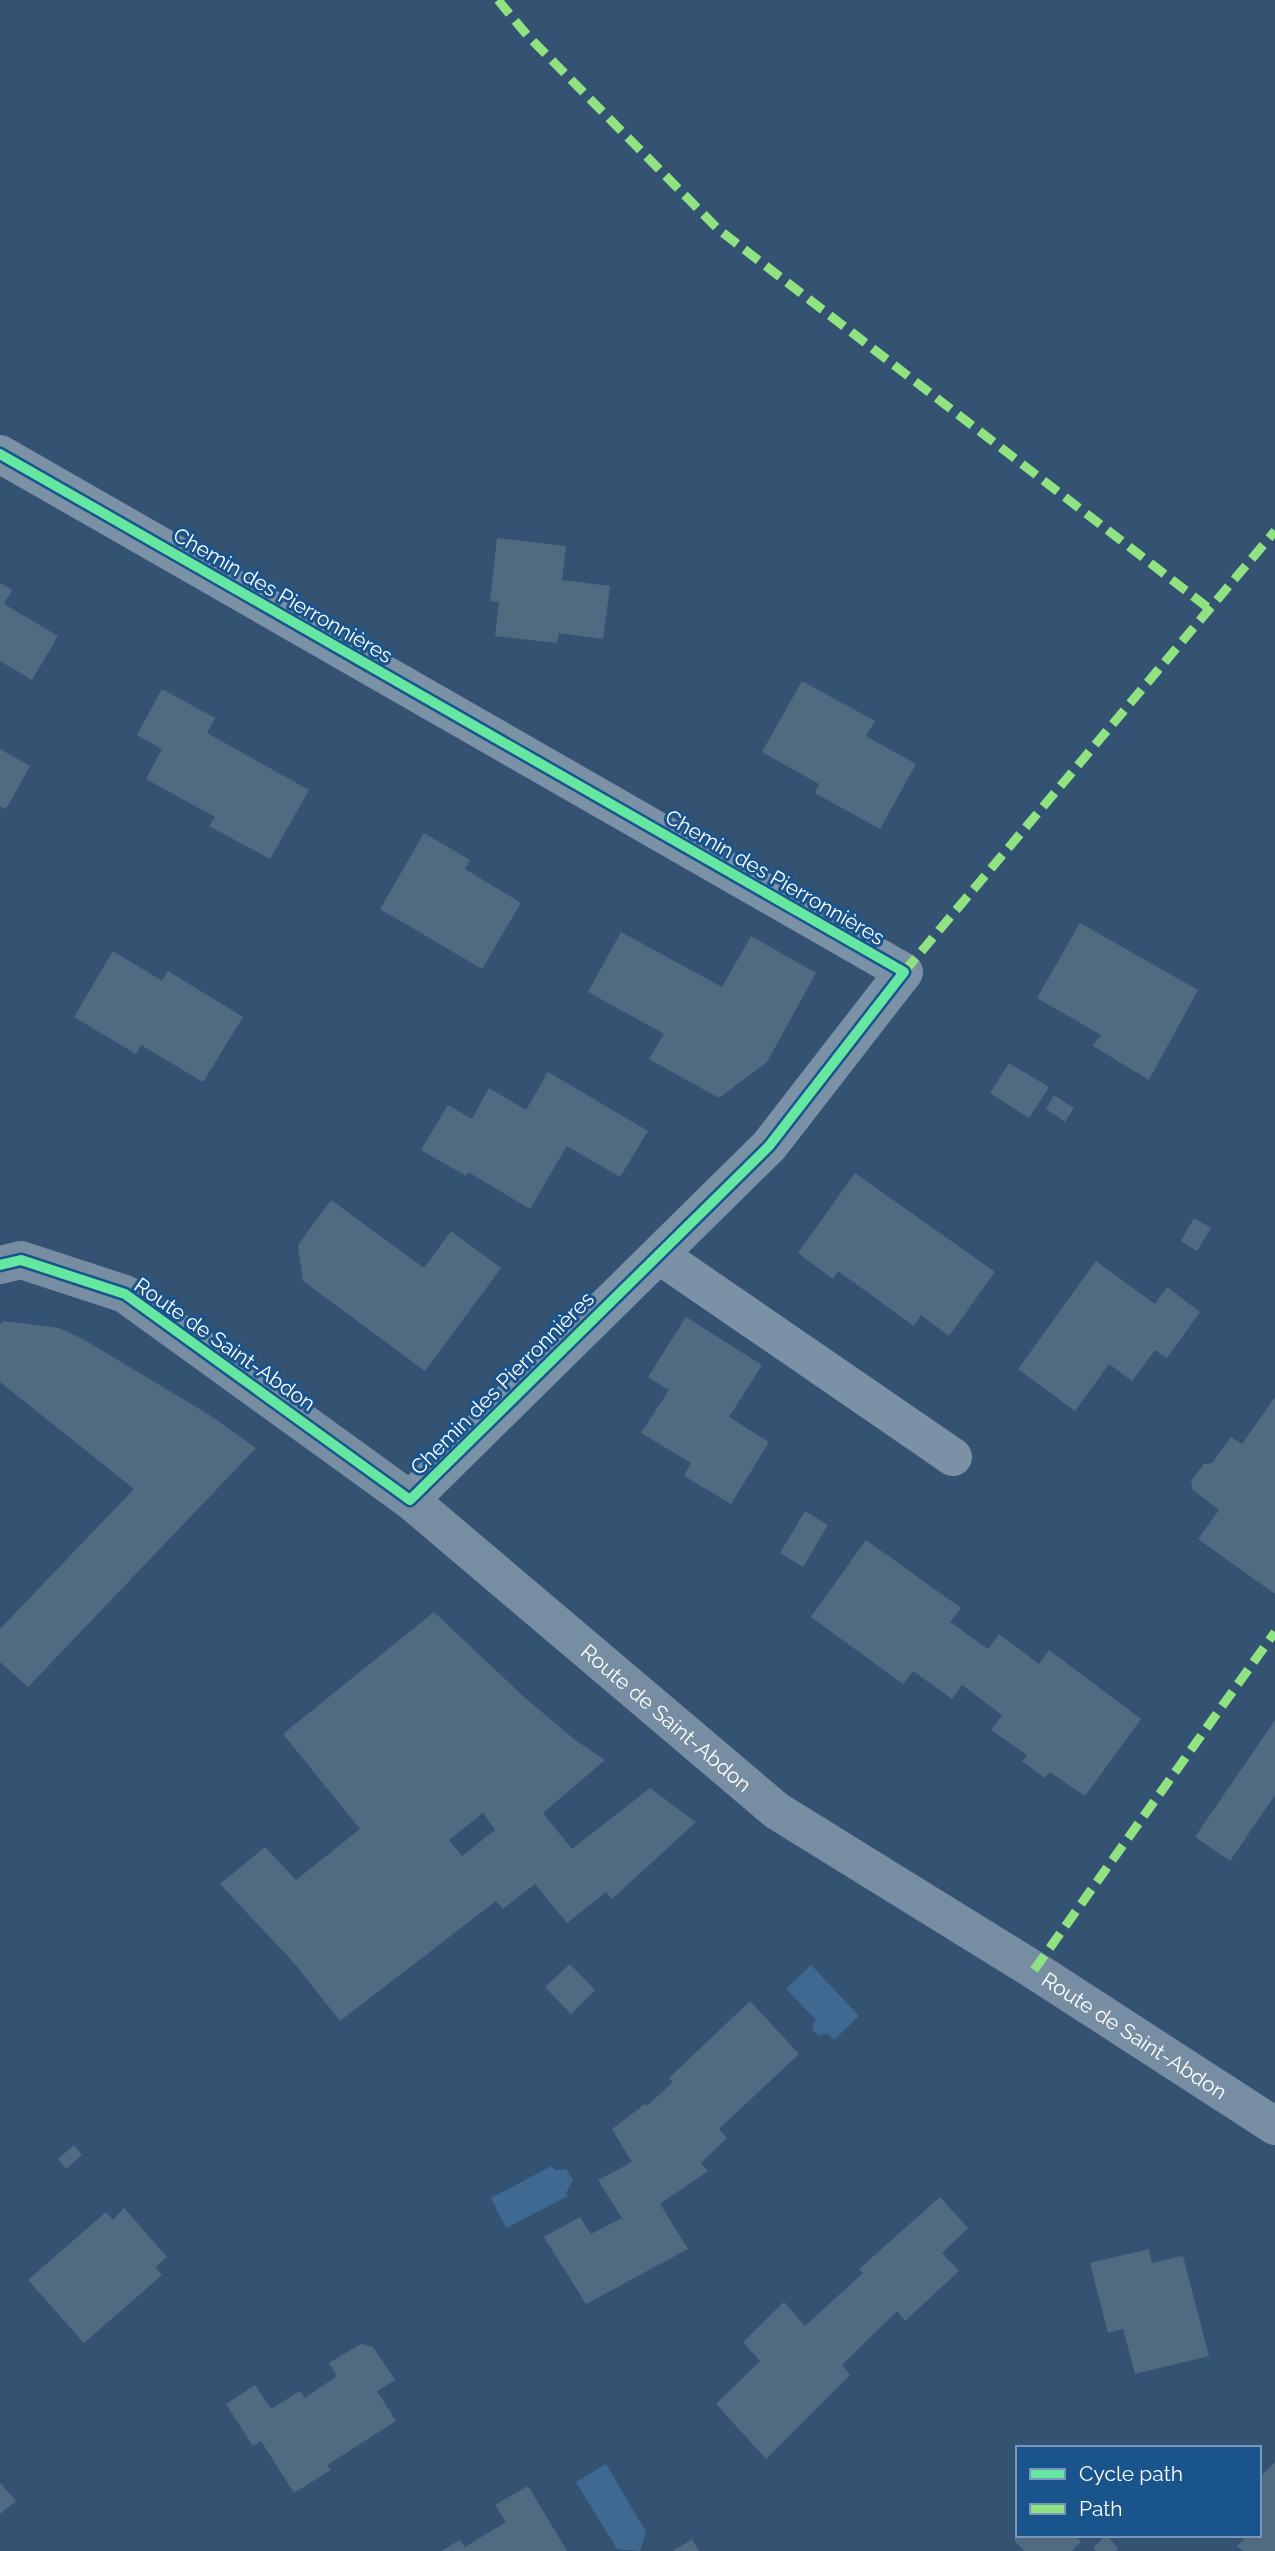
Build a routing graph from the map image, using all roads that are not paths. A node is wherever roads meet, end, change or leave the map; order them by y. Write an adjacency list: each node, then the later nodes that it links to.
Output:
1 (0, 454): 2 (street, Chemin des Pierronnières)
2 (659, 1255): 4 (street); 5 (street, Chemin des Pierronnières)
3 (0, 1265): 5 (main road, Route de Saint-Abdon)
4 (953, 1457)
5 (410, 1500): 6 (main road, Route de Saint-Abdon)
6 (1275, 2126)

